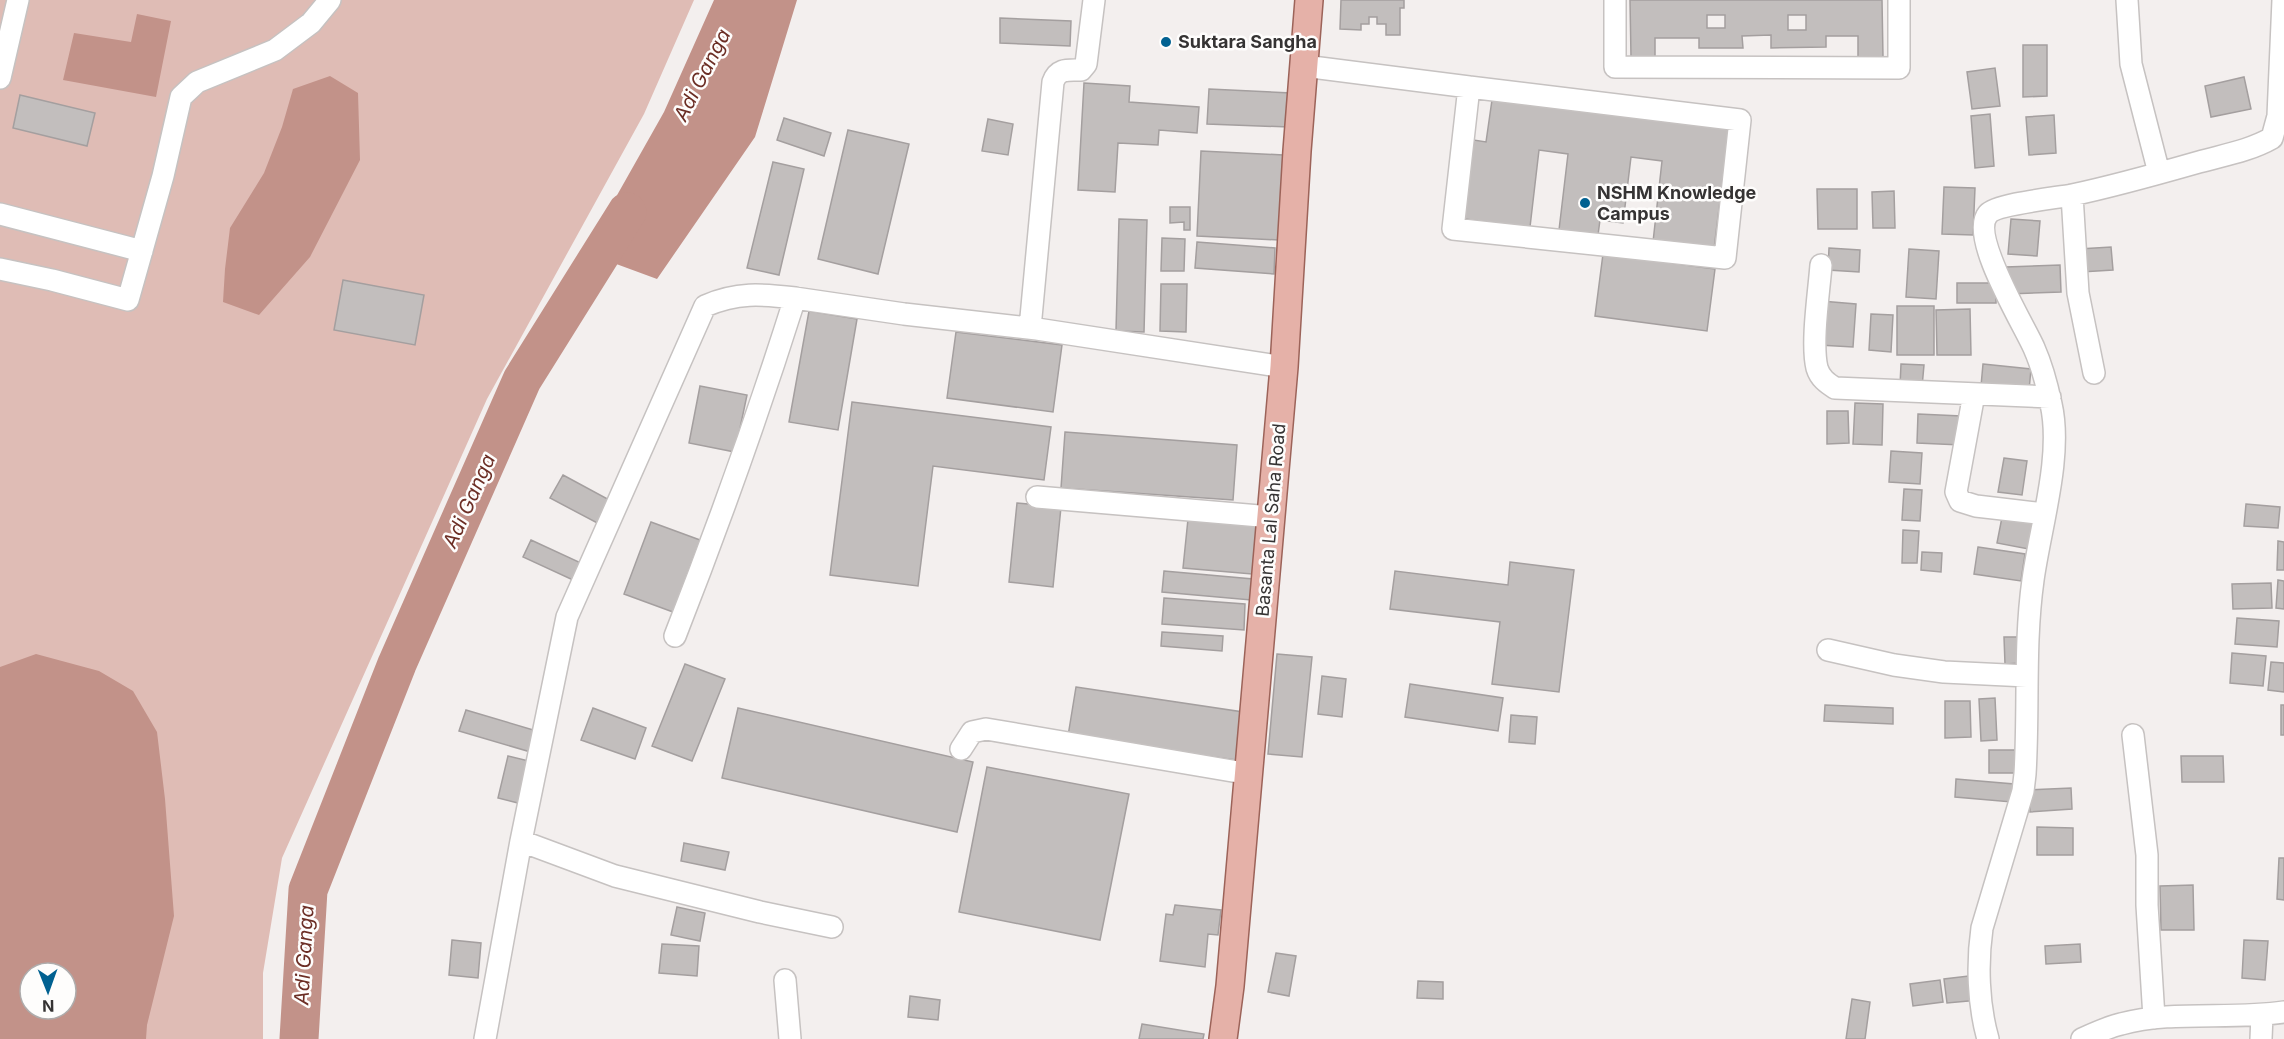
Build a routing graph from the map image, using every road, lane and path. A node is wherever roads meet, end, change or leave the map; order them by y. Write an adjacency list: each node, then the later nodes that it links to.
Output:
1 (18, 0): 10 (street)
2 (330, 0): 16 (street)
3 (1094, 0): 20 (street)
4 (1310, 0): 9 (main road, Basanta Lal Saha Road)
5 (1615, 0): 6 (street)
6 (1899, 0)
7 (2127, 0): 13 (street)
8 (2283, 0): 12 (street)
9 (1304, 66): 11 (street); 21 (main road, Basanta Lal Saha Road)
10 (0, 78)
11 (1469, 87): 11 (street)
12 (2278, 139): 13 (street)
13 (2159, 173): 14 (street)
14 (2072, 195): 22 (street); 24 (street)
15 (0, 214): 16 (street)
16 (142, 251): 18 (street)
17 (1821, 265): 23 (street)
18 (0, 269)
19 (795, 298): 20 (street); 28 (street); 34 (street)
20 (1030, 328): 21 (street)
21 (1284, 367): 27 (main road, Basanta Lal Saha Road)
22 (2094, 373)
23 (1974, 394): 24 (street); 26 (street)
24 (2050, 397): 26 (street)
25 (1037, 497): 27 (street)
26 (2045, 514): 30 (street)
27 (1272, 517): 33 (main road, Basanta Lal Saha Road)
28 (675, 636)
29 (1828, 650): 30 (street)
30 (2027, 676): 43 (street)
31 (2133, 735): 39 (street)
32 (961, 749): 33 (street)
33 (1250, 774): 42 (main road, Basanta Lal Saha Road)
34 (521, 842): 35 (street); 40 (street)
35 (832, 927)
36 (785, 980): 41 (street)
37 (2284, 1012): 38 (street)
38 (2262, 1015): 39 (street); 45 (street)
39 (2154, 1018): 44 (street)
40 (485, 1039)
41 (790, 1039)
42 (1223, 1039)
43 (1988, 1039)
44 (2082, 1039)
45 (2261, 1039)

